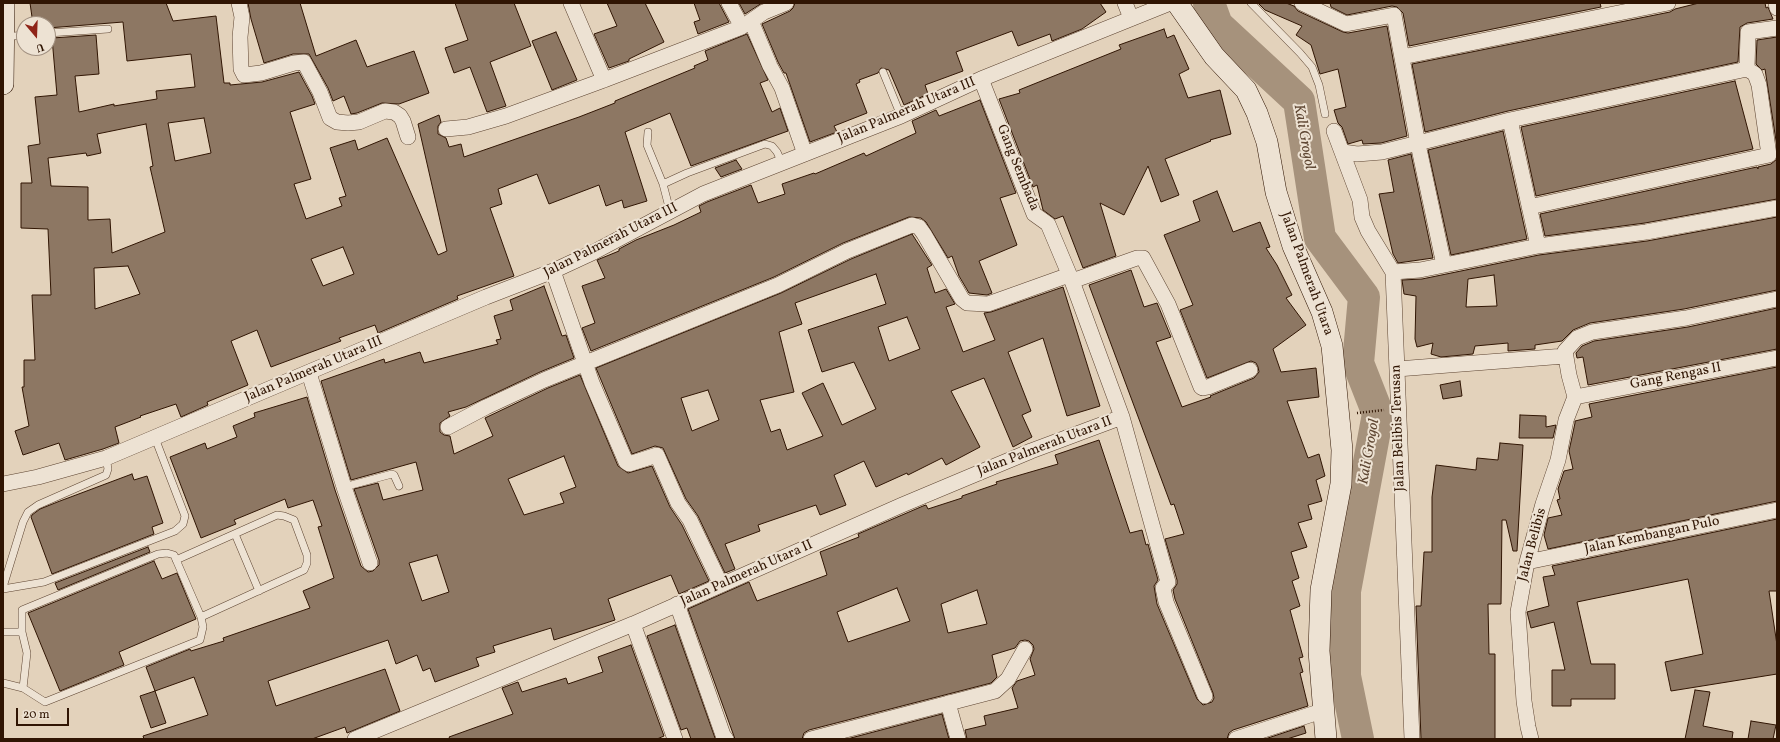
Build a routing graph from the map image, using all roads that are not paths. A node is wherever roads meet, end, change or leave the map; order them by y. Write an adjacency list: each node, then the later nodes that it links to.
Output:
1 (4, 3): 18 (street)
2 (239, 3): 31 (street)
3 (571, 3): 23 (street)
4 (729, 3): 23 (street)
5 (786, 3): 34 (street)
6 (1125, 3): 14 (street)
7 (1170, 3): 14 (street, Jalan Palmerah Utara III)
8 (1177, 3): 78 (street, Jalan Palmerah Utara)
9 (1251, 3): 25 (lane)
10 (1302, 3): 19 (street)
11 (1668, 3): 19 (street)
12 (1776, 3): 13 (street)
13 (1777, 8)
14 (1131, 18): 22 (street, Jalan Palmerah Utara III)
15 (1777, 28): 20 (street)
16 (108, 29): 17 (lane)
17 (56, 32)
18 (10, 36): 24 (street)
19 (1402, 57): 32 (street)
20 (1747, 69): 27 (street); 37 (street)
21 (884, 72): 26 (lane)
22 (981, 79): 26 (street, Jalan Palmerah Utara III); 44 (street, Gang Sembada)
23 (604, 80): 28 (street)
24 (3, 84)
25 (1325, 114)
26 (901, 116): 34 (street, Jalan Palmerah Utara III)
27 (1510, 120): 32 (street); 37 (street)
28 (446, 129)
29 (1334, 131): 33 (street, Jalan Belibis Terusan)
30 (648, 132): 36 (lane)
31 (408, 137)
32 (1418, 144): 33 (street); 41 (street)
33 (1342, 152): 43 (street, Jalan Belibis Terusan)
34 (805, 154): 35 (street, Jalan Palmerah Utara III)
35 (782, 163): 36 (lane); 39 (street, Jalan Palmerah Utara III)
36 (663, 184): 39 (lane)
37 (1529, 207): 40 (street)
38 (1777, 208): 40 (street)
39 (670, 211): 42 (street, Jalan Palmerah Utara III)
40 (1538, 246): 41 (street)
41 (1444, 265): 43 (street)
42 (553, 271): 48 (street); 51 (street, Jalan Palmerah Utara III)
43 (1393, 272): 49 (street, Jalan Belibis Terusan)
44 (1070, 278): 48 (street); 50 (street); 53 (street, Jalan Palmerah Utara II)
45 (1777, 299): 46 (street)
46 (1565, 356): 49 (street); 52 (street)
47 (1777, 358): 52 (street, Gang Rengas II)
48 (585, 363): 54 (street); 65 (street)
49 (1397, 369): 87 (street, Jalan Belibis Terusan)
50 (1250, 370)
51 (309, 373): 55 (street, Jalan Palmerah Utara III); 59 (street)
52 (1575, 397): 63 (street, Jalan Belibis)
53 (1122, 417): 65 (street, Jalan Palmerah Utara II); 76 (street)
54 (448, 427)
55 (155, 438): 56 (street, Jalan Palmerah Utara III); 66 (lane)
56 (106, 458): 57 (street, Jalan Palmerah Utara III); 66 (lane)
57 (3, 484)
58 (399, 486): 59 (lane)
59 (344, 487): 64 (street)
60 (1777, 510): 63 (street, Jalan Kembangan Pulo)
61 (235, 534): 62 (lane); 67 (lane); 67 (lane)
62 (176, 560): 69 (lane); 72 (lane)
63 (1527, 562): 88 (street, Jalan Belibis)
64 (370, 563)
65 (721, 585): 68 (street, Jalan Palmerah Utara II)
66 (3, 588)
67 (258, 591): 69 (lane)
68 (677, 604): 70 (street, Jalan Palmerah Utara II); 82 (street)
69 (201, 617): 75 (lane)
70 (634, 624): 79 (street, Jalan Palmerah Utara II); 81 (street)
71 (3, 632): 72 (lane)
72 (22, 632): 75 (lane)
73 (1025, 650): 77 (street)
74 (3, 683): 75 (lane)
75 (23, 688)
76 (1205, 696)
77 (948, 704): 83 (street); 84 (street)
78 (1324, 710): 85 (street); 86 (street, Jalan Palmerah Utara)
79 (376, 735): 80 (street, Jalan Palmerah Utara II)
80 (355, 739)
81 (675, 739)
82 (726, 739)
83 (811, 739)
84 (958, 739)
85 (1236, 739)
86 (1326, 739)
87 (1412, 739)
88 (1531, 739)

